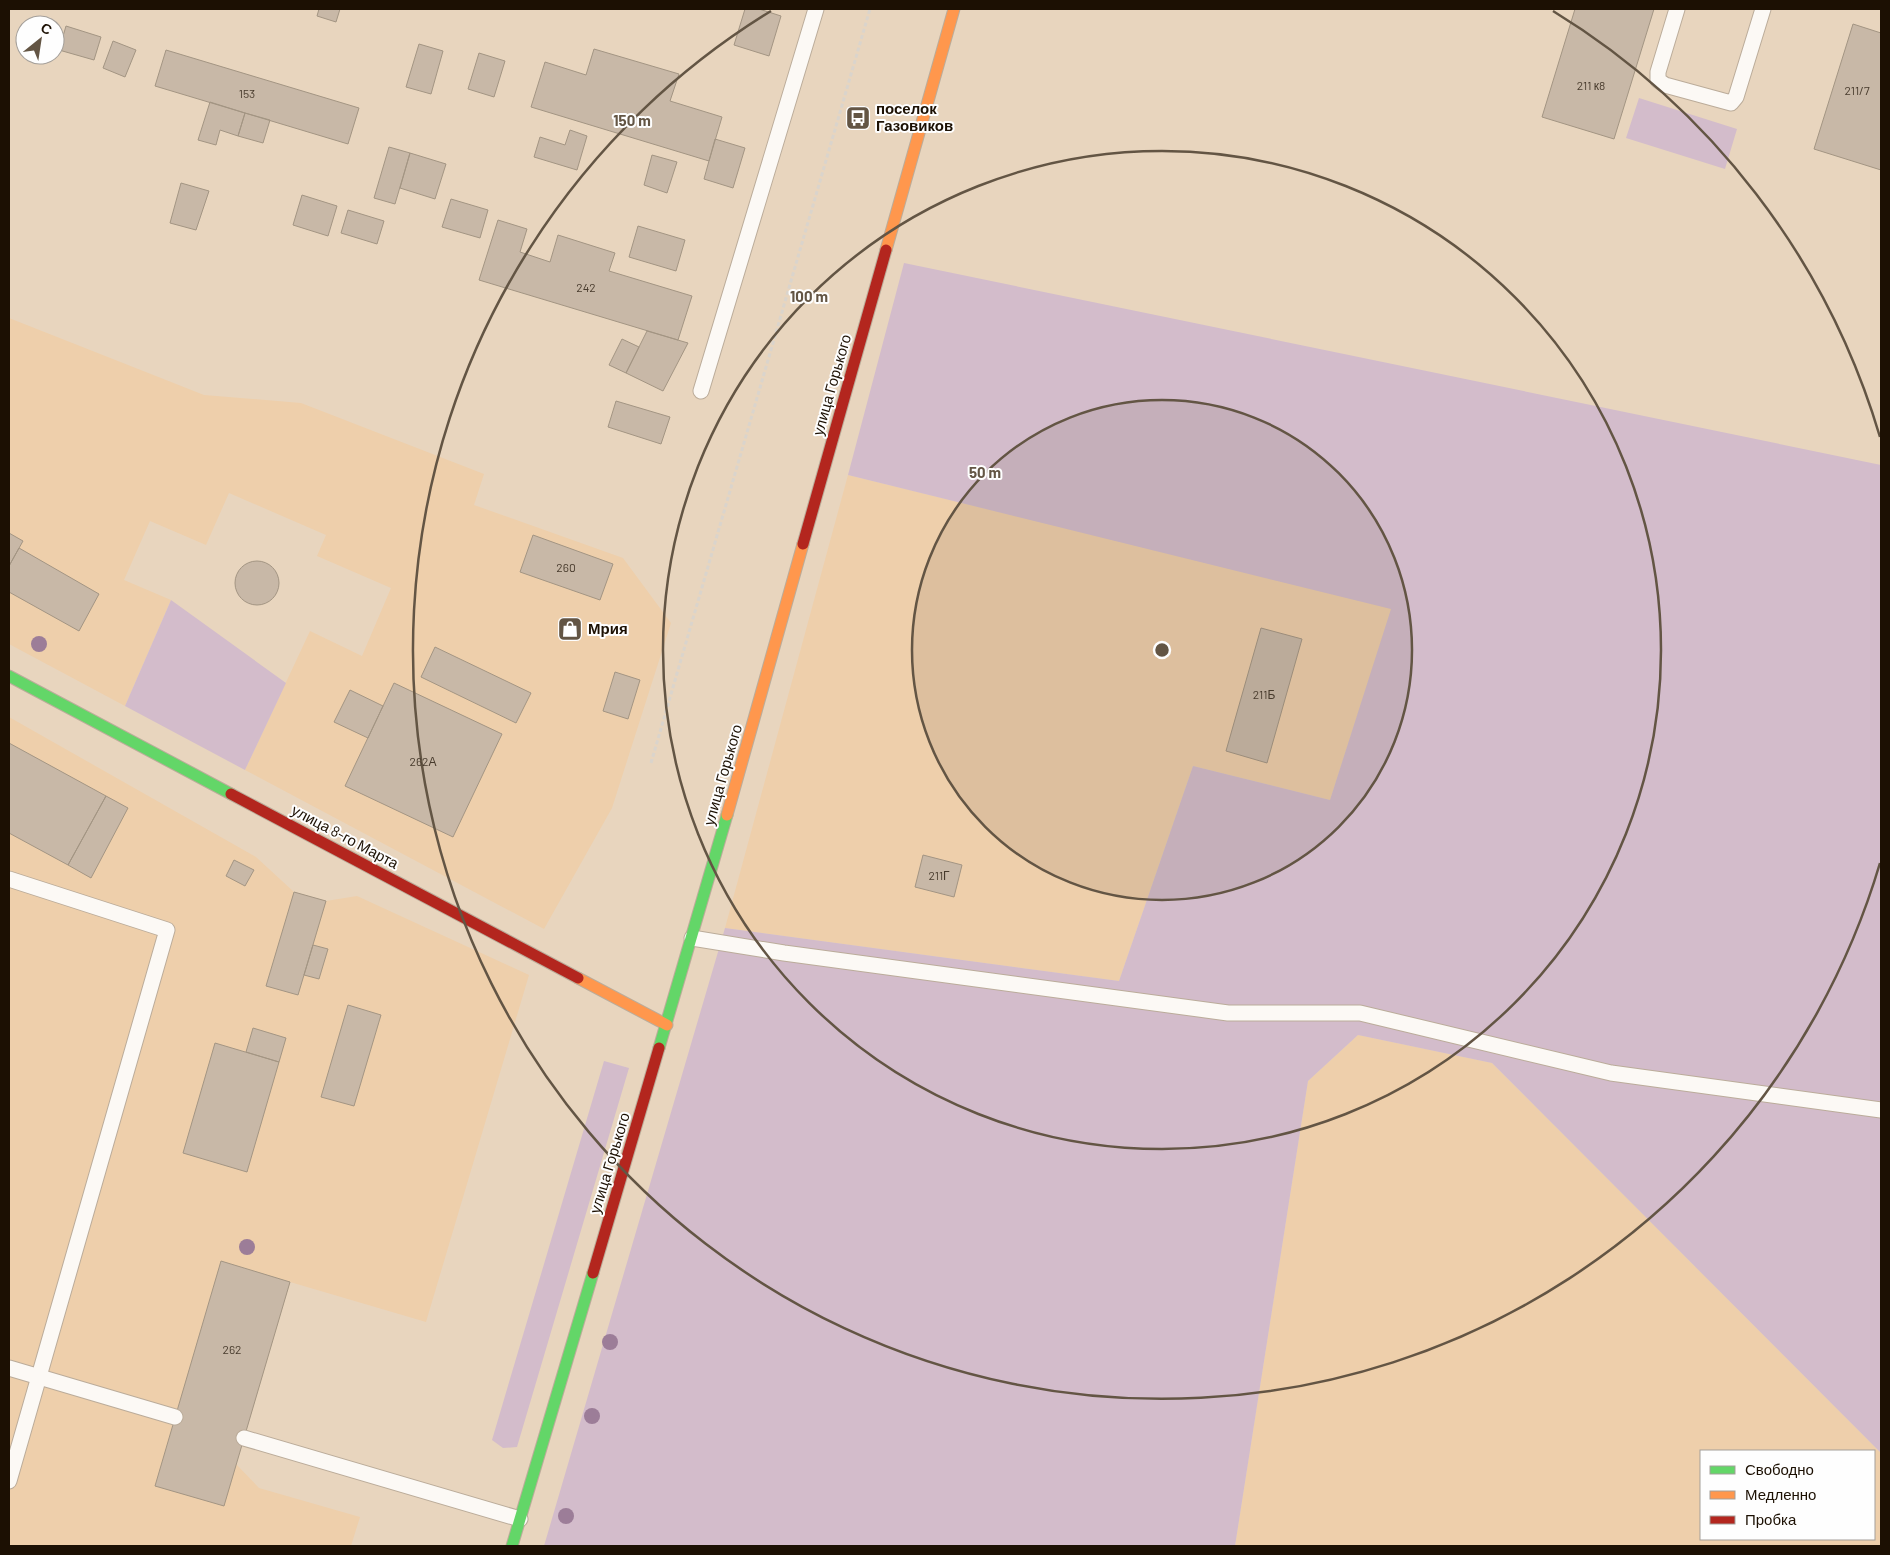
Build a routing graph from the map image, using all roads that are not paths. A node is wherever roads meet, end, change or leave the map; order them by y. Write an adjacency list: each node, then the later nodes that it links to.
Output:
1 (816, 9): 5 (lane)
2 (954, 9): 8 (main road, улица Горького)
3 (1677, 9): 4 (lane)
4 (1763, 9)
5 (701, 392)
6 (9, 676): 9 (main road, улица 8-го Марта)
7 (9, 879): 12 (lane)
8 (692, 938): 9 (main road, улица Горького); 10 (lane)
9 (667, 1025): 16 (main road, улица Горького)
10 (1881, 1110)
11 (9, 1368): 12 (lane)
12 (40, 1377): 13 (lane); 15 (lane)
13 (175, 1417)
14 (244, 1438): 16 (lane)
15 (9, 1482)
16 (520, 1519): 17 (main road, улица Горького)
17 (512, 1546)

